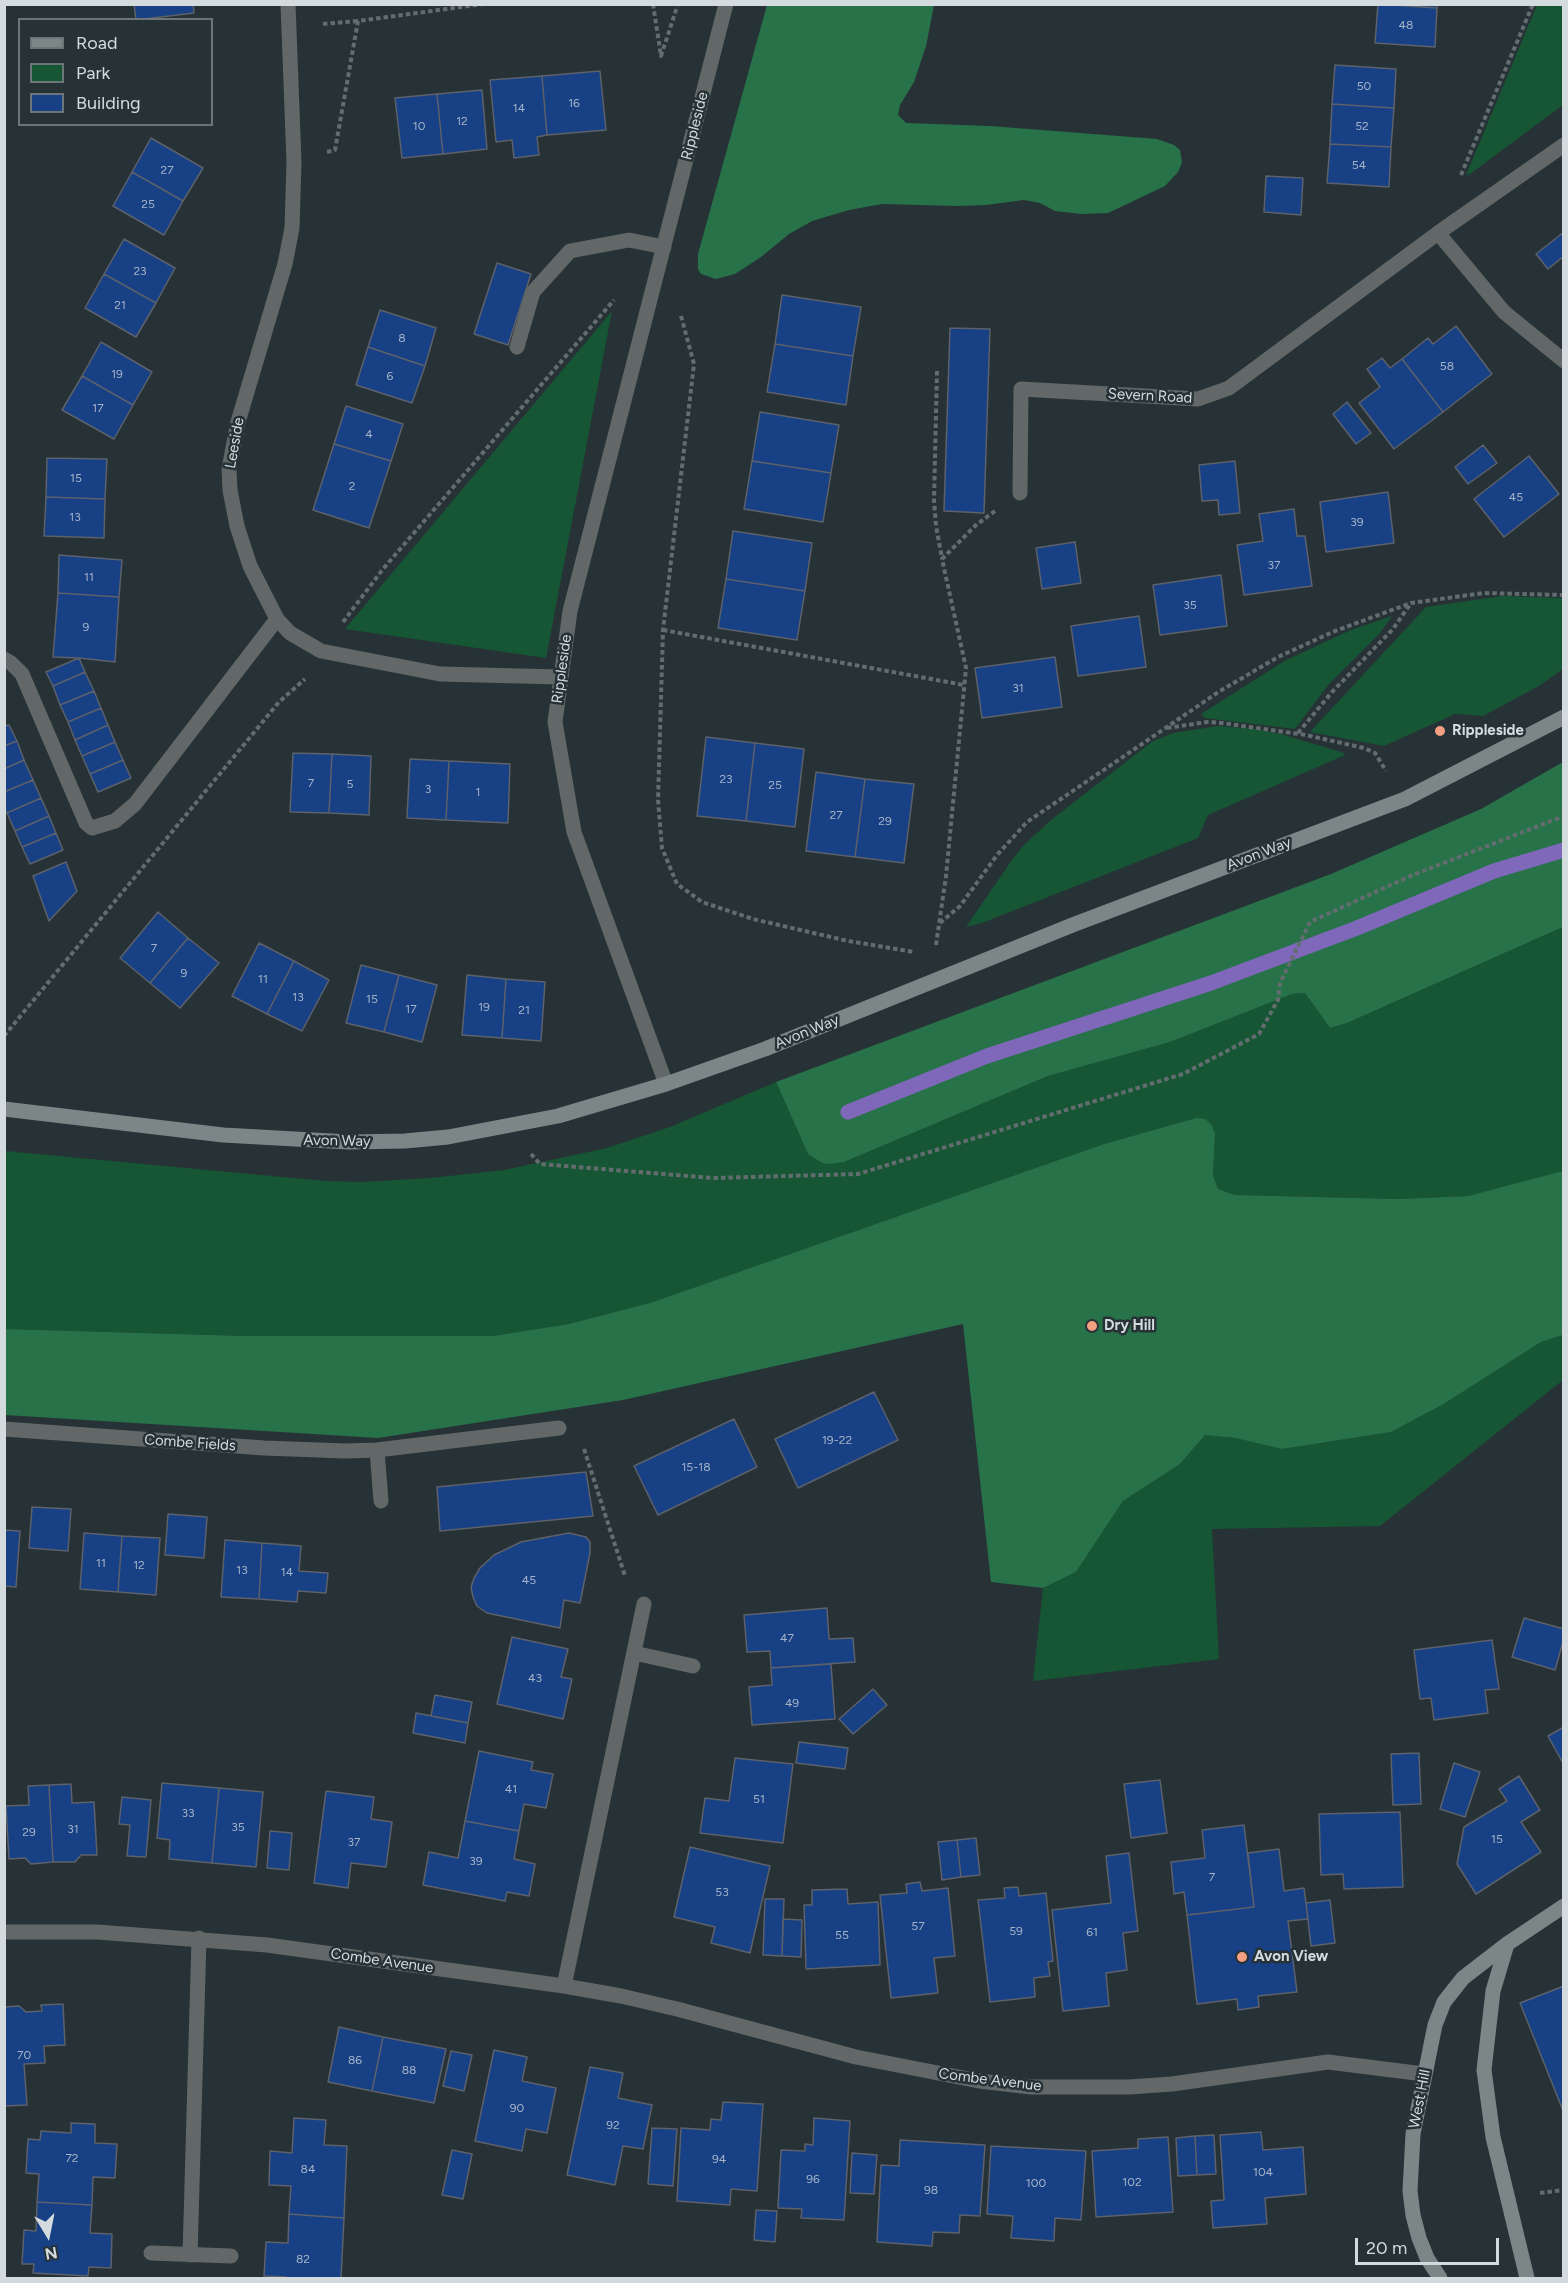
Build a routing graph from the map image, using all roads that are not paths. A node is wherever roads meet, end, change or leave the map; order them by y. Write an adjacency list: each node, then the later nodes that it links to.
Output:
1 (288, 4): 9 (street, Leeside)
2 (726, 4): 5 (street, Rippleside)
3 (1563, 145): 4 (street, Severn Road)
4 (1438, 233): 7 (street); 8 (street, Severn Road)
5 (663, 253): 6 (street); 11 (street, Rippleside)
6 (517, 347)
7 (1563, 361)
8 (1020, 494)
9 (277, 619): 10 (street); 11 (street, Leeside)
10 (4, 659)
11 (561, 677): 13 (street, Rippleside)
12 (1563, 717): 13 (street, Avon Way)
13 (666, 1084): 14 (street, Avon Way)
14 (4, 1109)
15 (559, 1428): 17 (street, Combe Fields)
16 (4, 1430): 17 (street, Combe Fields)
17 (377, 1450): 18 (street)
18 (381, 1501)
19 (644, 1604): 20 (street)
20 (634, 1653): 21 (street); 26 (street)
21 (693, 1666)
22 (1563, 1906): 25 (street, West Hill)
23 (4, 1932): 24 (street, Combe Avenue)
24 (199, 1938): 26 (street, Combe Avenue); 29 (street)
25 (1507, 1944): 27 (street, West Hill); 32 (street)
26 (564, 1986): 27 (street, Combe Avenue)
27 (1424, 2074): 31 (street, West Hill)
28 (151, 2253): 29 (street)
29 (190, 2255): 30 (street)
30 (231, 2256)
31 (1440, 2278)
32 (1527, 2278)

